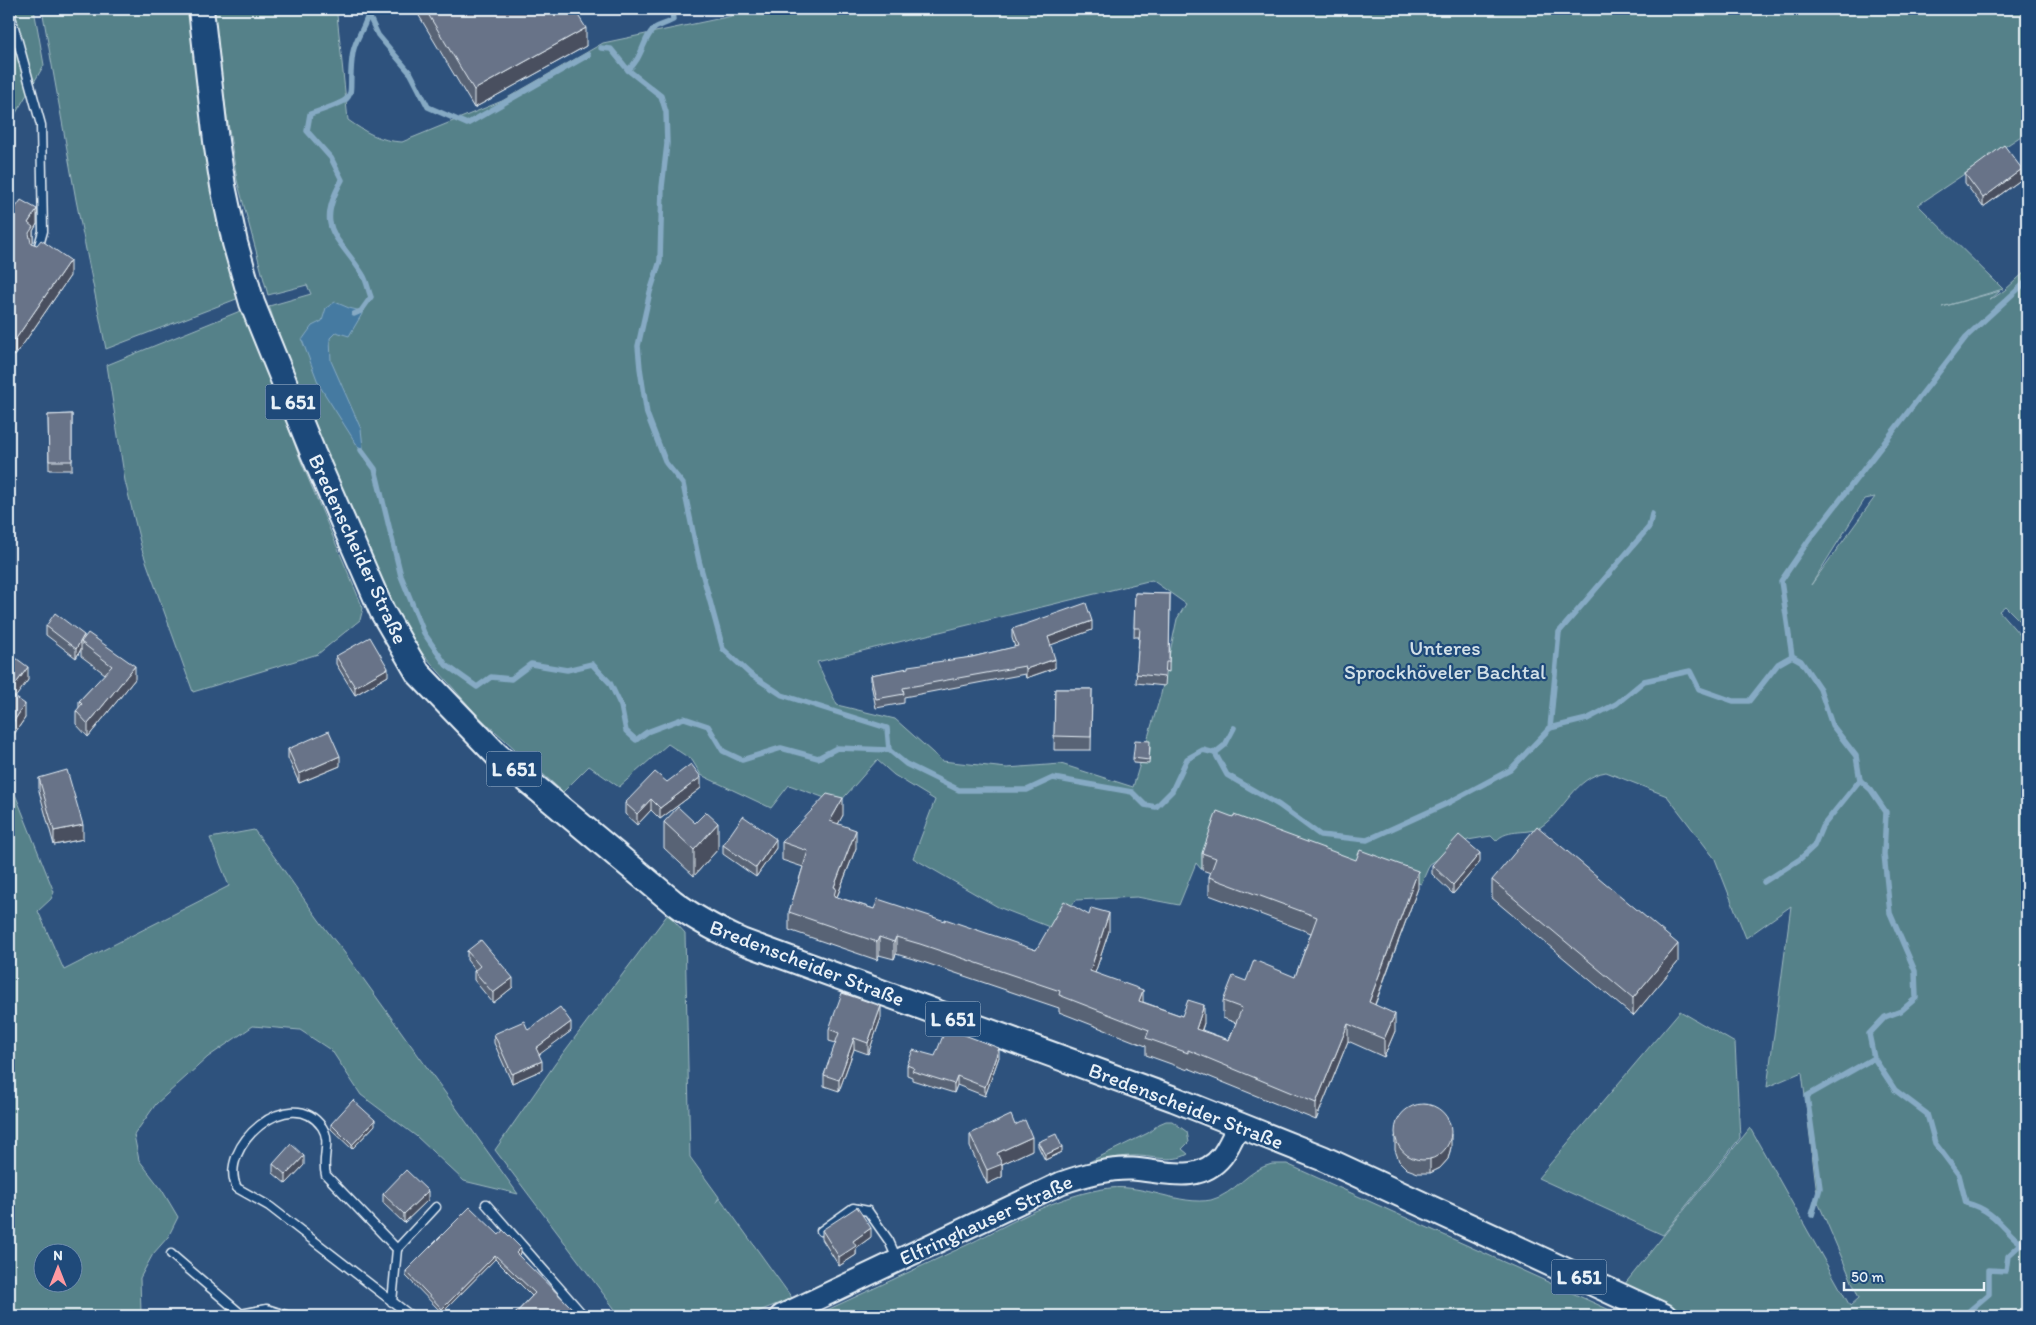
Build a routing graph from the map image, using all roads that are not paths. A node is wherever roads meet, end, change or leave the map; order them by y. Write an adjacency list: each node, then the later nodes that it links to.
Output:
1 (9, 9): 3 (lane)
2 (202, 9): 4 (main road, Bredenscheider Straße / L 651)
3 (36, 256)
4 (1239, 1126): 10 (main road, Elfringhauser Straße); 16 (main road, Bredenscheider Straße / L 651)
5 (486, 1204): 14 (lane)
6 (436, 1207): 8 (lane)
7 (821, 1231): 10 (lane)
8 (397, 1249): 11 (lane); 11 (lane)
9 (171, 1254): 12 (lane)
10 (897, 1261): 15 (main road, Elfringhauser Straße)
11 (392, 1302): 13 (lane)
12 (289, 1316)
13 (411, 1316)
14 (584, 1316)
15 (780, 1316)
16 (1664, 1316)

